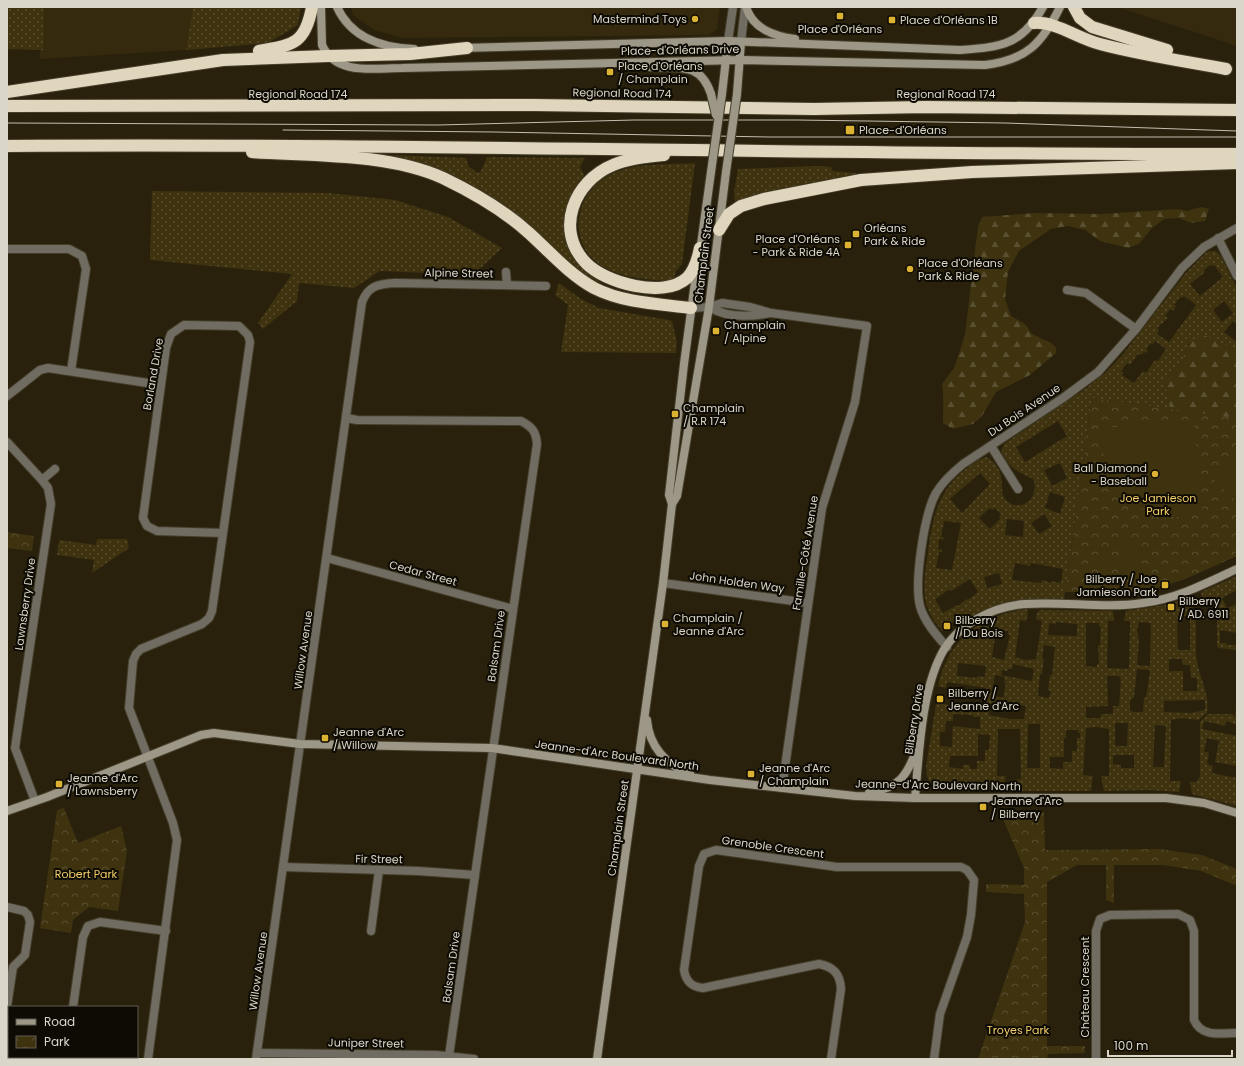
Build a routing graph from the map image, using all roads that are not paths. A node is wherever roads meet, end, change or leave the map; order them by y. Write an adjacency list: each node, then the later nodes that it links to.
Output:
1 (312, 7): 16 (highway)
2 (321, 7): 15 (main road)
3 (337, 7): 14 (main road, Place-d'Orléans Drive)
4 (732, 7): 11 (street, Champlain Street)
5 (745, 7): 12 (street, Champlain Street); 13 (main road)
6 (1043, 7): 9 (main road, Place-d'Orléans Drive)
7 (1060, 7): 10 (main road, Place-d'Orléans Drive)
8 (1074, 7): 20 (highway)
9 (1034, 23): 10 (highway); 13 (main road, Place-d'Orléans Drive)
10 (1052, 24): 18 (main road, Place-d'Orléans Drive); 20 (highway)
11 (728, 41): 12 (main road, Place-d'Orléans Drive); 14 (main road, Place-d'Orléans Drive); 17 (main road, Champlain Street)
12 (741, 42): 13 (main road, Place-d'Orléans Drive); 18 (main road, Champlain Street)
13 (834, 44)
14 (466, 48): 15 (highway)
15 (328, 56): 16 (highway); 19 (main road, Place-d'Orléans Drive)
16 (223, 60): 21 (highway)
17 (726, 60): 18 (main road, Place-d'Orléans Drive); 19 (main road, Place-d'Orléans Drive); 24 (main road, Champlain Street, bridge)
18 (740, 60): 31 (main road, Champlain Street, bridge)
19 (600, 63): 24 (main road, bridge)
20 (1231, 70)
21 (7, 92)
22 (7, 106): 23 (highway, Regional Road 174)
23 (1237, 110)
24 (718, 122): 33 (main road, Champlain Street, bridge)
25 (131, 145): 26 (highway); 27 (highway); 42 (highway)
26 (7, 146)
27 (1107, 154): 28 (highway); 33 (highway)
28 (1237, 154)
29 (1237, 163): 31 (highway)
30 (1237, 228): 32 (street, Du Bois Avenue)
31 (719, 230): 41 (main road, Champlain Street)
32 (1218, 238): 36 (street); 43 (street, Du Bois Avenue)
33 (700, 248): 42 (main road, Champlain Street)
34 (7, 249): 44 (street)
35 (506, 272): 38 (street, Alpine Street)
36 (1237, 276)
37 (411, 283): 38 (street, Alpine Street); 47 (street, Willow Avenue)
38 (507, 285): 39 (street, Alpine Street)
39 (546, 286)
40 (1067, 290): 43 (street)
41 (709, 307): 42 (street); 53 (main road, Champlain Street); 58 (street, Famille-Côté Avenue)
42 (691, 308): 53 (main road, Champlain Street)
43 (1136, 329): 49 (street, Du Bois Avenue)
44 (71, 371): 45 (street); 46 (street)
45 (161, 385): 54 (street, Borland Drive); 54 (street, Borland Drive)
46 (7, 396)
47 (346, 418): 55 (street, Willow Avenue); 59 (street, Balsam Drive)
48 (7, 442): 51 (street, Lawnsberry Drive)
49 (991, 446): 52 (street); 60 (street, Du Bois Avenue)
50 (55, 469): 51 (street)
51 (42, 480): 71 (street, Lawnsberry Drive)
52 (1018, 489)
53 (672, 504): 57 (main road, Champlain Street)
54 (222, 533): 65 (street, Borland Drive)
55 (327, 558): 59 (street, Cedar Street); 63 (street, Willow Avenue)
56 (1237, 569): 60 (main road, Bilberry Drive)
57 (663, 583): 58 (street, John Holden Way); 61 (main road, Champlain Street)
58 (808, 603): 68 (street, Famille-Côté Avenue)
59 (513, 609): 64 (street, Balsam Drive)
60 (947, 647): 62 (main road, Bilberry Drive)
61 (645, 704): 66 (main road, Champlain Street); 67 (main road)
62 (922, 735): 69 (main road); 70 (main road, Bilberry Drive)
63 (300, 744): 64 (main road, Jeanne-d'Arc Boulevard North); 65 (main road, Jeanne-d'Arc Boulevard North); 74 (street, Willow Avenue)
64 (492, 748): 66 (main road, Jeanne-d'Arc Boulevard North); 76 (street, Balsam Drive)
65 (147, 756): 71 (main road, Jeanne-d'Arc Boulevard North); 78 (street)
66 (637, 770): 67 (main road, Jeanne-d'Arc Boulevard North); 87 (main road, Champlain Street)
67 (710, 780): 68 (main road, Jeanne-d'Arc Boulevard North)
68 (782, 788): 69 (main road, Jeanne-d'Arc Boulevard North)
69 (855, 796): 70 (main road, Jeanne-d'Arc Boulevard North)
70 (915, 798): 73 (main road, Jeanne-d'Arc Boulevard North)
71 (35, 801): 72 (main road, Jeanne-d'Arc Boulevard North)
72 (7, 811)
73 (1237, 814)
74 (283, 867): 75 (street, Fir Street); 83 (street, Willow Avenue)
75 (379, 870): 76 (street, Fir Street); 79 (street)
76 (475, 875): 84 (street, Balsam Drive)
77 (7, 907): 80 (street)
78 (166, 931): 81 (street); 85 (street)
79 (371, 931)
80 (7, 1006)
81 (73, 1006)
82 (1237, 1033): 90 (street, Château Crescent)
83 (257, 1056): 84 (street, Juniper Street)
84 (450, 1056): 86 (street, Juniper Street)
85 (148, 1059)
86 (474, 1059)
87 (597, 1059)
88 (831, 1059): 89 (street, Grenoble Crescent)
89 (934, 1059)
90 (1096, 1059)

